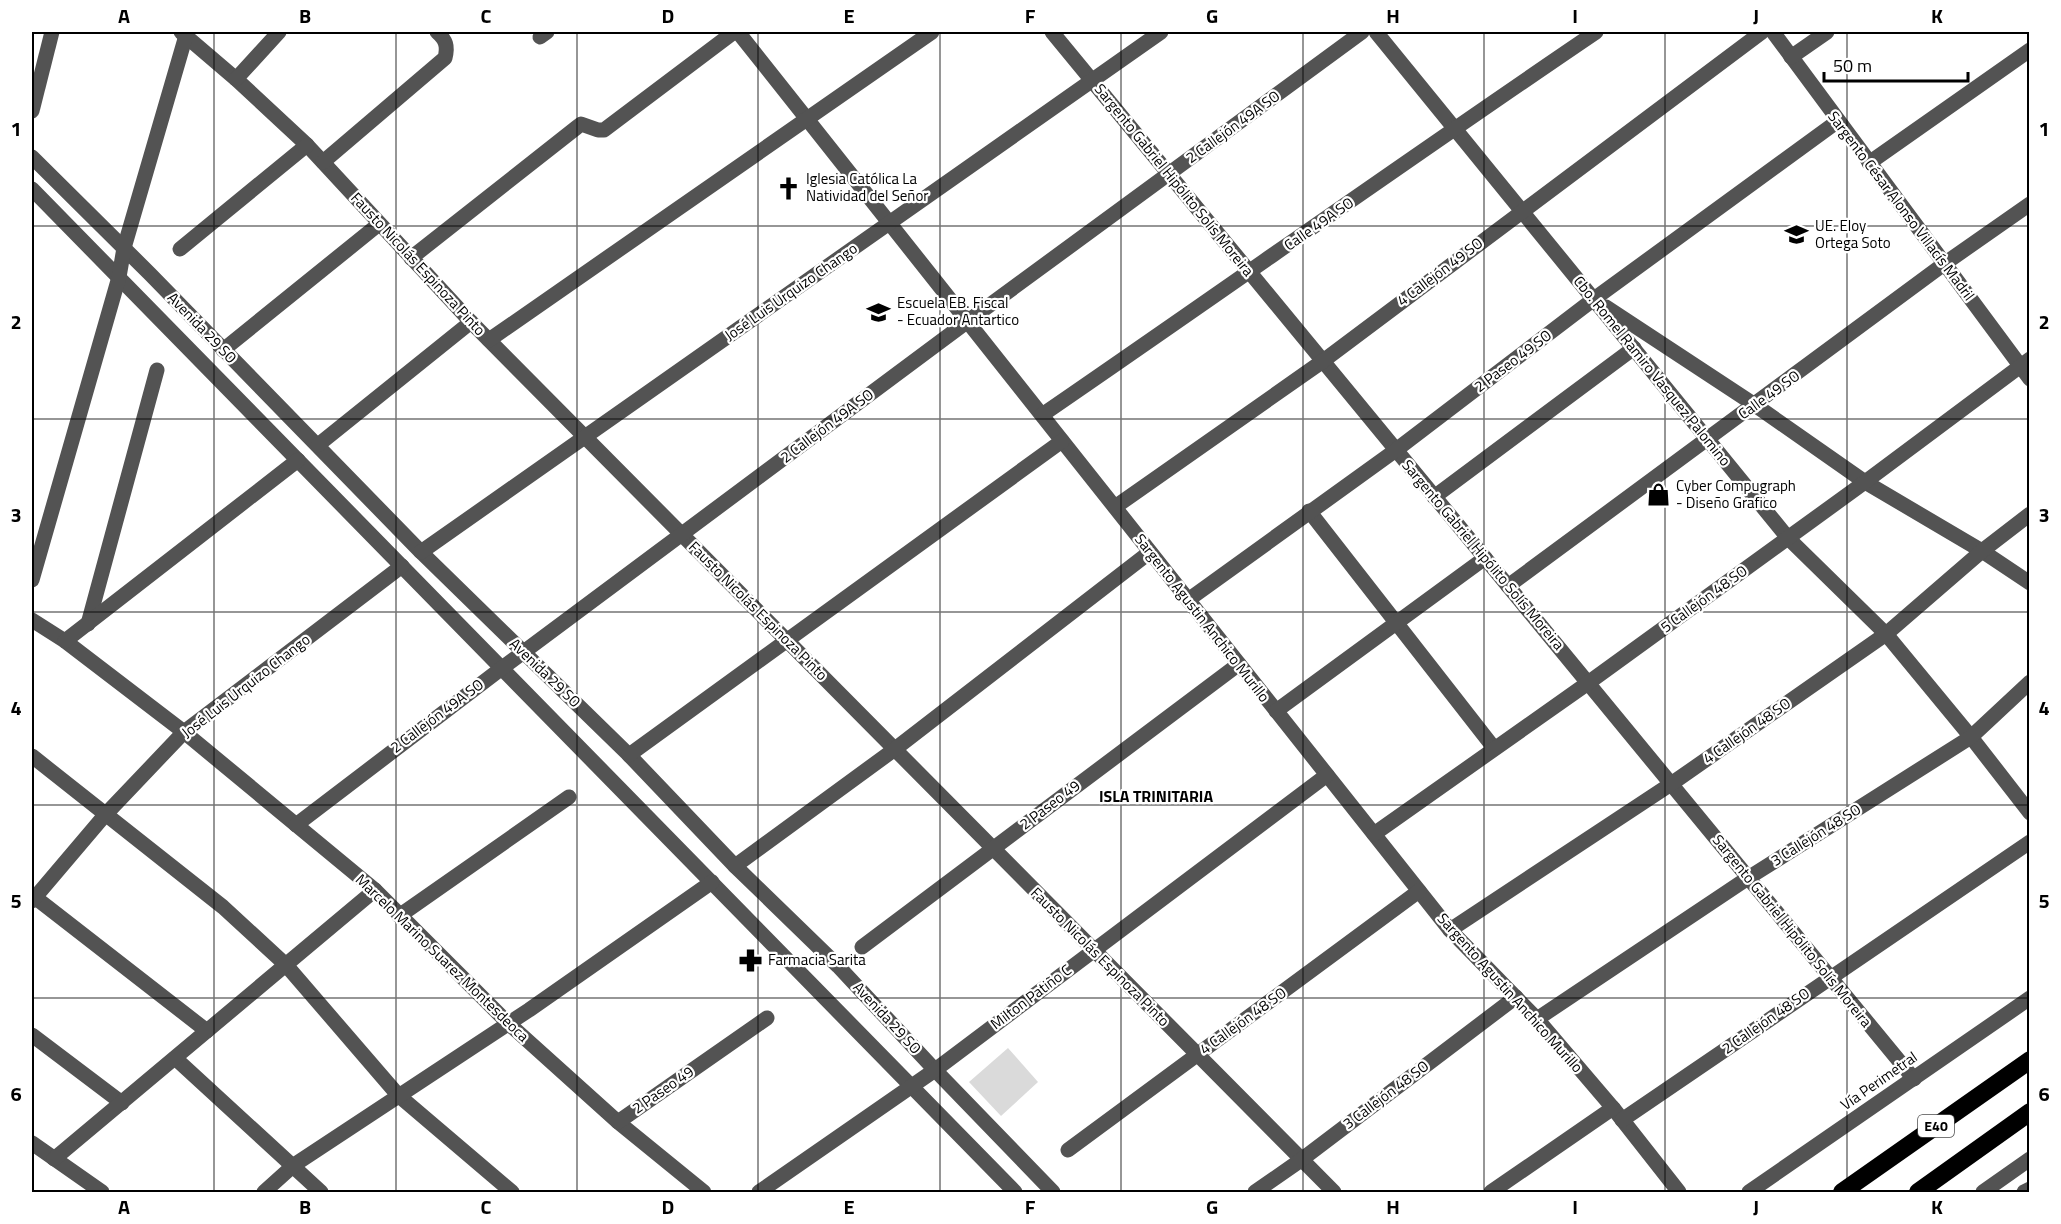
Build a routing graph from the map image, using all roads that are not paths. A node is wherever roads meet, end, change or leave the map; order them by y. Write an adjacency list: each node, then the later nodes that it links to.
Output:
1 (52, 32): 19 (street)
2 (185, 32): 17 (street, Fausto Nicolás Espinoza Pinto); 33 (street)
3 (279, 32): 17 (street)
4 (437, 32): 25 (street)
5 (736, 32): 20 (street, Sargento Agustin Anchico Murillo); 35 (street)
6 (932, 32): 20 (street)
7 (1052, 32): 18 (street, Sargento Gabriel Hipólito Solís Moreira)
8 (1161, 32): 18 (street, José Luis Urquizo Chango)
9 (1362, 32): 27 (street, 2 Callejón 49A SO)
10 (1376, 32): 22 (street, Cbo. Romel Ramiro Vasquez Palomino)
11 (1596, 32): 22 (street, Calle 49A SO)
12 (1762, 32): 30 (street, 4 Callejón 49 SO)
13 (1773, 32): 16 (street, Sargento César Alonso Villacís Madril)
14 (1827, 32): 16 (street)
15 (2030, 50): 26 (street)
16 (1791, 57): 21 (street, Sargento César Alonso Villacís Madril)
17 (236, 78): 23 (street, Fausto Nicolás Espinoza Pinto)
18 (1092, 81): 27 (street, Sargento Gabriel Hipólito Solís Moreira); 31 (street, José Luis Urquizo Chango)
19 (32, 111)
20 (806, 118): 31 (street, Sargento Agustin Anchico Murillo); 42 (street)
21 (1838, 121): 26 (street, Sargento César Alonso Villacís Madril); 39 (street, 2 Paseo 49 SO)
22 (1455, 128): 30 (street, Cbo. Romel Ramiro Vasquez Palomino); 37 (street, Calle 49A SO)
23 (307, 145): 25 (street, Fausto Nicolás Espinoza Pinto); 34 (street)
24 (32, 157): 33 (street, Avenida 29 SO)
25 (323, 162): 32 (street, Fausto Nicolás Espinoza Pinto)
26 (1869, 163): 36 (street, Sargento César Alonso Villacís Madril)
27 (1169, 174): 37 (street, Sargento Gabriel Hipólito Solís Moreira); 40 (street, 2 Callejón 49A SO)
28 (32, 189): 38 (street, Avenida 29 SO)
29 (2030, 204): 36 (street, Calle 49 SO)
30 (1522, 210): 39 (street, Cbo. Romel Ramiro Vasquez Palomino); 45 (street, 4 Callejón 49 SO)
31 (889, 222): 40 (street, Sargento Agustin Anchico Murillo); 51 (street, José Luis Urquizo Chango)
32 (379, 224): 35 (street, Fausto Nicolás Espinoza Pinto); 44 (street)
33 (124, 248): 38 (street); 44 (street, Avenida 29 SO)
34 (180, 249)
35 (411, 258): 41 (street, Fausto Nicolás Espinoza Pinto)
36 (1944, 264): 46 (street, Sargento César Alonso Villacís Madril); 49 (street, Calle 49 SO)
37 (1250, 273): 45 (street, Sargento Gabriel Hipólito Solís Moreira); 50 (street, Calle 49A SO)
38 (119, 277): 56 (street, Avenida 29 SO); 69 (street)
39 (1594, 299): 43 (street, Cbo. Romel Ramiro Vasquez Palomino); 49 (street); 55 (street, 2 Paseo 49 SO)
40 (968, 321): 50 (street, Sargento Agustin Anchico Murillo); 62 (street, 2 Callejón 49A SO)
41 (471, 322): 42 (street, Fausto Nicolás Espinoza Pinto); 54 (street)
42 (489, 340): 51 (street, Fausto Nicolás Espinoza Pinto)
43 (1634, 348): 52 (street, Cbo. Romel Ramiro Vasquez Palomino); 58 (street)
44 (223, 350): 54 (street, Avenida 29 SO)
45 (1323, 361): 55 (street, Sargento Gabriel Hipólito Solís Moreira); 59 (street, 4 Callejón 49 SO)
46 (2025, 363): 48 (street, Sargento César Alonso Villacís Madril); 57 (street, 5 Callejón 48 SO)
47 (157, 370): 75 (street)
48 (2030, 379)
49 (1755, 405): 52 (street, Calle 49 SO); 57 (street)
50 (1041, 415): 53 (street, Sargento Agustin Anchico Murillo)
51 (586, 437): 62 (street, Fausto Nicolás Espinoza Pinto); 65 (street, José Luis Urquizo Chango)
52 (1707, 439): 63 (street, Cbo. Romel Ramiro Vasquez Palomino); 71 (street, Calle 49 SO)
53 (1062, 441): 59 (street, Sargento Agustin Anchico Murillo); 78 (street)
54 (318, 445): 65 (street, Avenida 29 SO)
55 (1396, 450): 58 (street, Sargento Gabriel Hipólito Solís Moreira); 60 (street, 2 Paseo 49 SO)
56 (298, 460): 68 (street, Avenida 29 SO); 75 (street)
57 (1865, 482): 63 (street, 5 Callejón 48 SO); 64 (street)
58 (1434, 497): 67 (street, Sargento Gabriel Hipólito Solís Moreira)
59 (1114, 507): 66 (street, Sargento Agustin Anchico Murillo)
60 (1310, 511): 72 (street, 2 Paseo 49 SO); 74 (street)
61 (2030, 514): 64 (street, 4 Callejón 48 SO)
62 (682, 535): 78 (street, Fausto Nicolás Espinoza Pinto); 79 (street, 2 Callejón 49A SO)
63 (1788, 538): 76 (street, Cbo. Romel Ramiro Vasquez Palomino); 83 (street, 5 Callejón 48 SO)
64 (1982, 551): 70 (street); 76 (street, 4 Callejón 48 SO)
65 (421, 552): 79 (street, Avenida 29 SO)
66 (1150, 552): 72 (street, Sargento Agustin Anchico Murillo); 88 (street)
67 (1485, 558): 71 (street, Sargento Gabriel Hipólito Solís Moreira); 74 (street)
68 (402, 566): 81 (street, Avenida 29 SO); 85 (street, José Luis Urquizo Chango)
69 (32, 580)
70 (2030, 583)
71 (1508, 586): 83 (street, Sargento Gabriel Hipólito Solís Moreira)
72 (1188, 600): 80 (street, Sargento Agustin Anchico Murillo)
73 (32, 620): 77 (street, Marcelo Marino Suarez Montesdeoca)
74 (1396, 622): 84 (street); 87 (street)
75 (88, 624): 77 (street)
76 (1886, 634): 86 (street, Cbo. Romel Ramiro Vasquez Palomino); 92 (street, 4 Callejón 48 SO)
77 (65, 641): 85 (street, Marcelo Marino Suarez Montesdeoca)
78 (787, 641): 88 (street, Fausto Nicolás Espinoza Pinto); 89 (street)
79 (524, 653): 81 (street, 2 Callejón 49A SO); 89 (street, Avenida 29 SO)
80 (1239, 664): 84 (street, Sargento Agustin Anchico Murillo); 99 (street, 2 Paseo 49)
81 (502, 668): 96 (street, 2 Callejón 49A SO); 102 (street, Avenida 29 SO)
82 (2030, 682): 86 (street, 3 Callejón 48 SO)
83 (1588, 683): 87 (street, 5 Callejón 48 SO); 92 (street, Sargento Gabriel Hipólito Solís Moreira)
84 (1276, 711): 91 (street, Sargento Agustin Anchico Murillo)
85 (184, 732): 95 (street, José Luis Urquizo Chango); 96 (street, Marcelo Marino Suarez Montesdeoca)
86 (1971, 737): 94 (street, Cbo. Romel Ramiro Vasquez Palomino); 101 (street, 3 Callejón 48 SO)
87 (1494, 748): 97 (street, 5 Callejón 48 SO)
88 (895, 749): 99 (street, Fausto Nicolás Espinoza Pinto); 100 (street)
89 (629, 755): 100 (street, Avenida 29 SO)
90 (32, 756): 95 (street)
91 (1327, 775): 97 (street, Sargento Agustin Anchico Murillo); 109 (street, Milton Patiño C)
92 (1671, 784): 101 (street, Sargento Gabriel Hipólito Solís Moreira); 107 (street, 4 Callejón 48 SO)
93 (569, 797): 106 (street)
94 (2030, 813)
95 (105, 815): 105 (street, José Luis Urquizo Chango); 110 (street)
96 (296, 825): 103 (street, Marcelo Marino Suarez Montesdeoca)
97 (1374, 834): 104 (street, Sargento Agustin Anchico Murillo)
98 (2030, 842): 111 (street, 2 Callejón 48 SO)
99 (992, 848): 108 (street, 2 Paseo 49); 109 (street, Fausto Nicolás Espinoza Pinto)
100 (735, 866): 122 (street, Avenida 29 SO)
101 (1749, 878): 111 (street, Sargento Gabriel Hipólito Solís Moreira); 115 (street, 3 Callejón 48 SO)
102 (712, 882): 116 (street); 124 (street, Avenida 29 SO)
103 (375, 891): 106 (street, Marcelo Marino Suarez Montesdeoca); 110 (street)
104 (1419, 891): 107 (street, Sargento Agustin Anchico Murillo); 119 (street, 4 Callejón 48 SO)
105 (33, 898): 117 (street)
106 (399, 916): 116 (street, Marcelo Marino Suarez Montesdeoca)
107 (1450, 930): 112 (street, Sargento Agustin Anchico Murillo)
108 (862, 947)
109 (1093, 950): 119 (street, Fausto Nicolás Espinoza Pinto); 122 (street, Milton Patiño C)
110 (286, 965): 117 (street); 125 (street)
111 (1830, 976): 123 (street, Sargento Gabriel Hipólito Solís Moreira); 128 (street, 2 Callejón 48 SO)
112 (1516, 997): 115 (street, Sargento Agustin Anchico Murillo); 134 (street, 3 Callejón 48 SO)
113 (2030, 998): 123 (street, Vía Perimetral)
114 (767, 1018): 129 (street, 2 Paseo 49)
115 (1537, 1019): 128 (street, Sargento Agustin Anchico Murillo)
116 (508, 1023): 125 (street); 129 (street, Marcelo Marino Suarez Montesdeoca)
117 (207, 1031): 120 (street)
118 (32, 1035): 126 (street)
119 (1197, 1055): 131 (street, 4 Callejón 48 SO); 134 (street, Fausto Nicolás Espinoza Pinto)
120 (175, 1058): 126 (street); 135 (street)
121 (2030, 1060): 150 (highway, E40)
122 (935, 1070): 124 (street, Milton Patiño C); 144 (street, Avenida 29 SO)
123 (1914, 1079): 149 (street, Vía Perimetral)
124 (912, 1086): 142 (street, Milton Patiño C); 143 (street, Avenida 29 SO)
125 (398, 1095): 135 (street); 140 (street)
126 (122, 1103): 132 (street)
127 (2030, 1112): 151 (highway)
128 (1617, 1114): 147 (street, 2 Callejón 48 SO); 148 (street, Sargento Agustin Anchico Murillo)
129 (618, 1122): 141 (street, Marcelo Marino Suarez Montesdeoca)
130 (32, 1143): 132 (street)
131 (1068, 1150)
132 (54, 1159): 137 (street)
133 (2030, 1159): 152 (street)
134 (1301, 1160): 145 (street, 3 Callejón 48 SO); 146 (street, Fausto Nicolás Espinoza Pinto)
135 (294, 1165): 138 (street); 139 (street)
136 (2030, 1189): 153 (street)
137 (102, 1192)
138 (264, 1192)
139 (321, 1192)
140 (512, 1192)
141 (704, 1192)
142 (759, 1192)
143 (1015, 1192)
144 (1053, 1192)
145 (1255, 1192)
146 (1334, 1192)
147 (1491, 1192)
148 (1679, 1192)
149 (1749, 1192)
150 (1842, 1192)
151 (1918, 1192)
152 (1983, 1192)
153 (2024, 1192)

